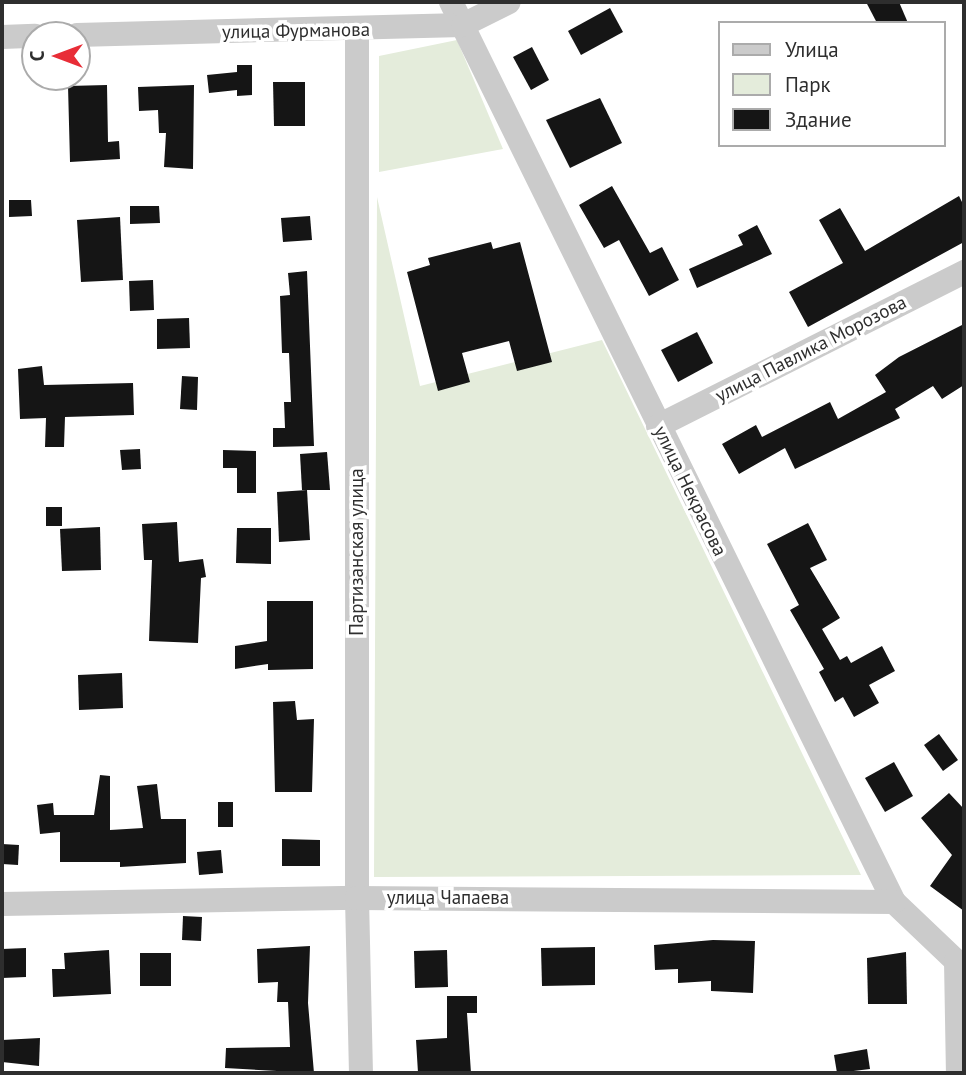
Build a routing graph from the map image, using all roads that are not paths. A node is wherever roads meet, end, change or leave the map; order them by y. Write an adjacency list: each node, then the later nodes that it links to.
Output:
1 (451, 2): 3 (street, улица Некрасова)
2 (509, 2): 3 (street, улица Фурманова)
3 (463, 25): 4 (street, улица Фурманова); 9 (street, улица Некрасова)
4 (356, 30): 5 (street, улица Фурманова); 10 (street, Партизанская улица)
5 (91, 35)
6 (21, 36): 7 (street)
7 (2, 37)
8 (964, 272): 9 (street, улица Павлика Морозова)
9 (657, 426): 11 (street, улица Некрасова)
10 (356, 898): 11 (street, улица Чапаева); 12 (street, улица Чапаева); 14 (street, Партизанская улица)
11 (894, 902): 13 (street, улица Некрасова)
12 (2, 905)
13 (960, 959): 15 (street)
14 (361, 1073)
15 (958, 1073)

